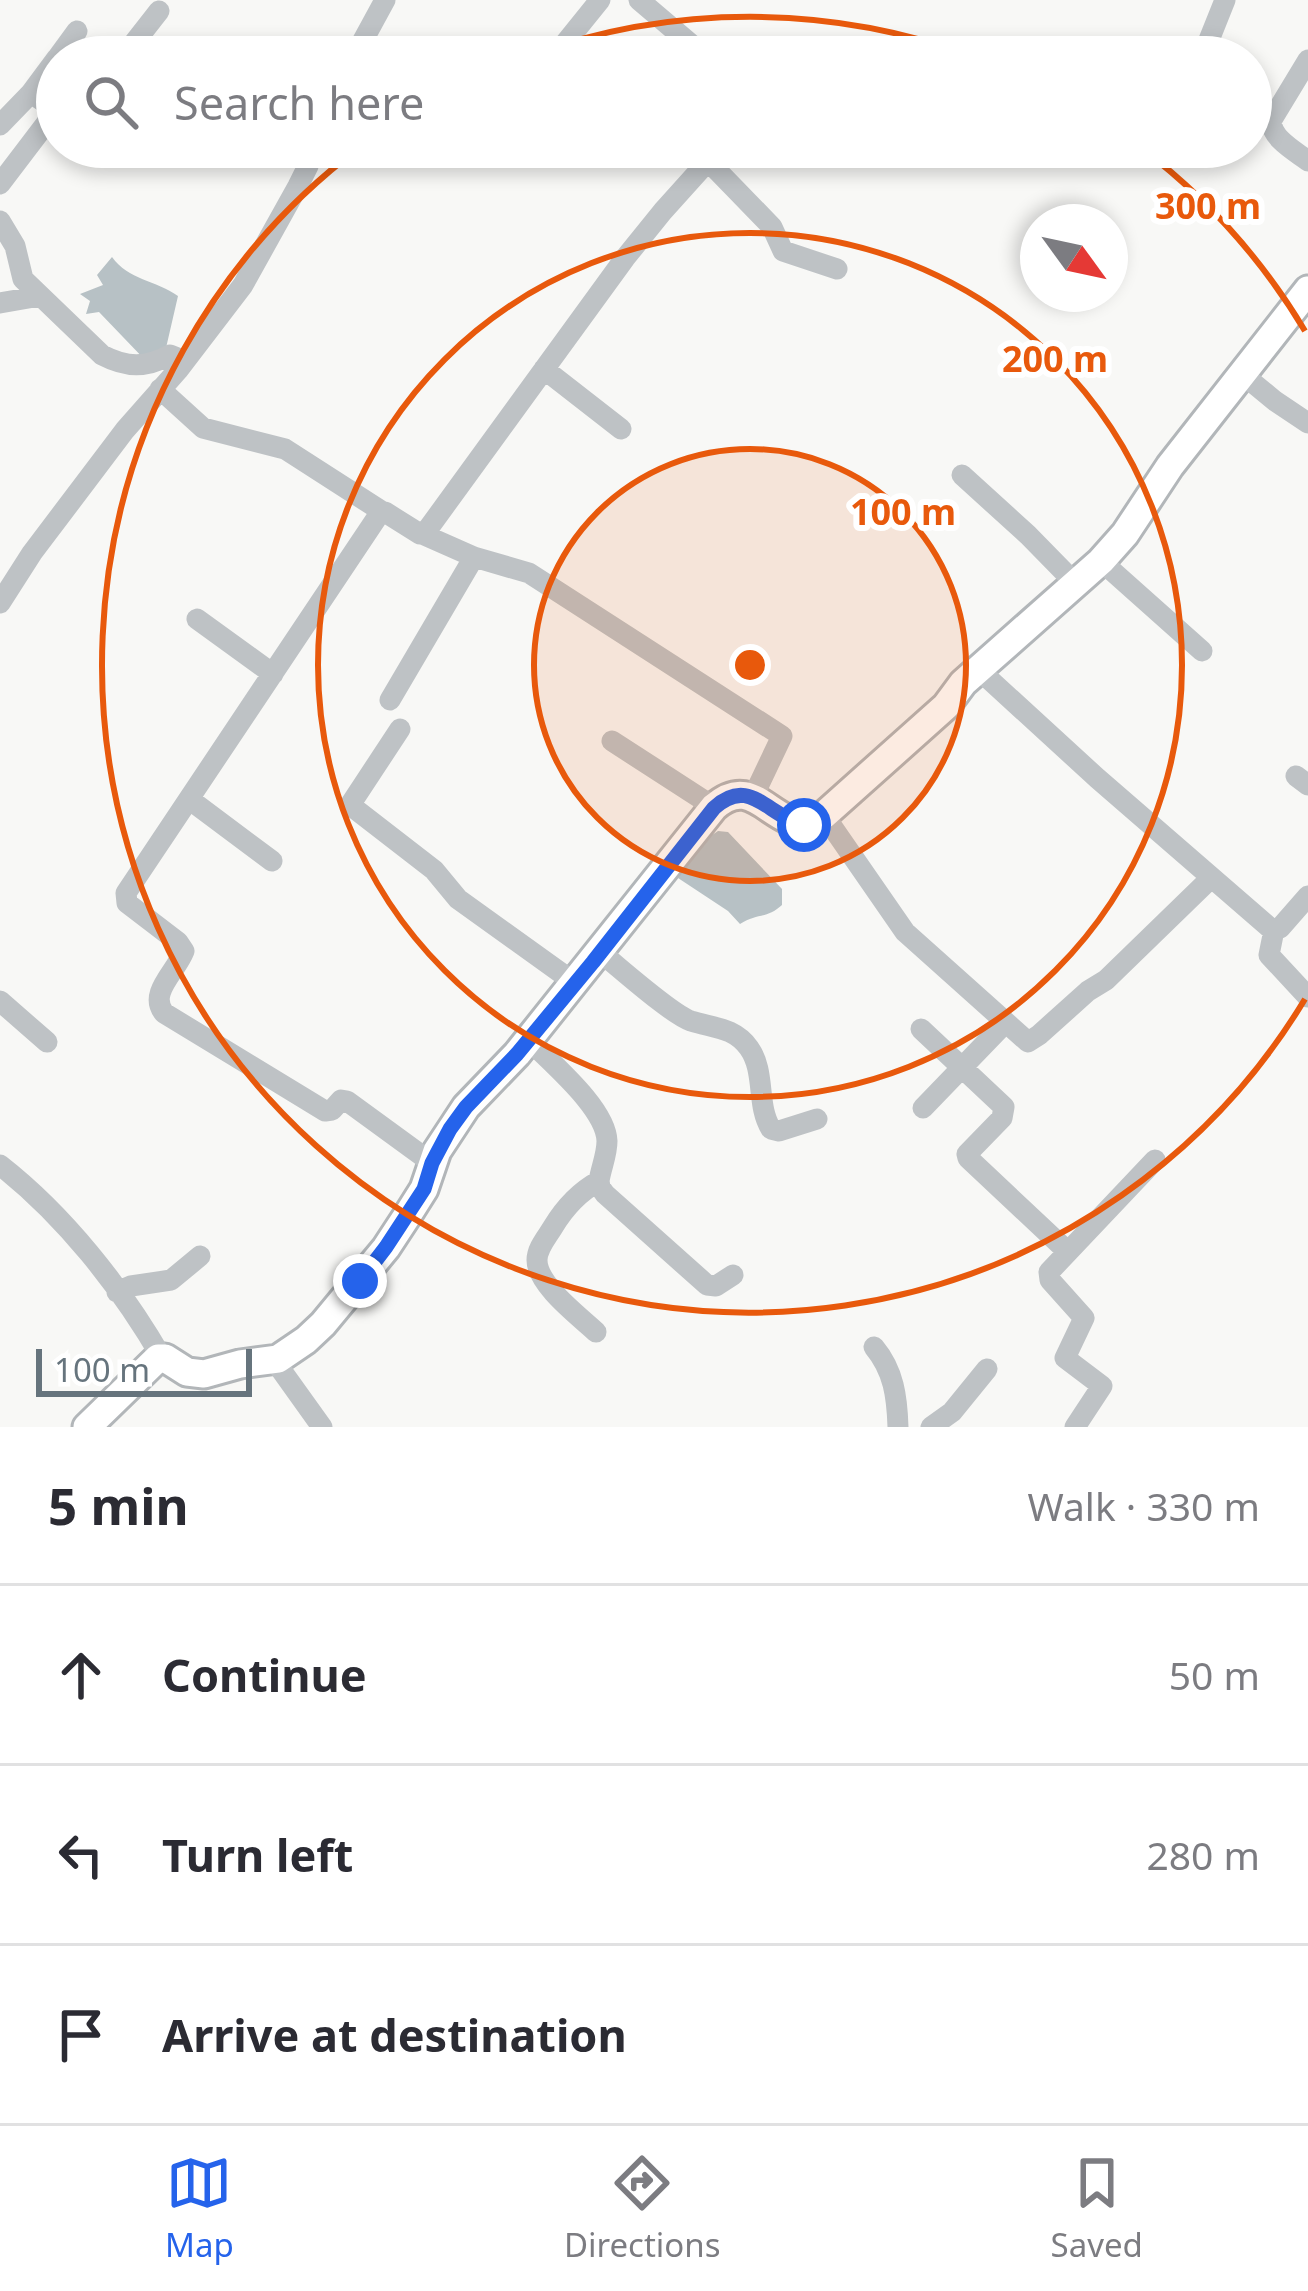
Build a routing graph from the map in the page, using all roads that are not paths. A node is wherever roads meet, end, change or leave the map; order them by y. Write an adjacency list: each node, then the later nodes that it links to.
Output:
1 (386, 0): 9 (street)
2 (600, 0): 10 (street)
3 (640, 0): 11 (street)
4 (1225, 0): 12 (street)
5 (159, 11): 8 (street)
6 (77, 32): 7 (street)
7 (74, 36)
8 (137, 36)
9 (366, 36)
10 (571, 36)
11 (682, 36)
12 (1210, 36)
13 (1308, 60): 17 (street)
14 (36, 87): 15 (street)
15 (31, 93): 16 (street); 18 (street)
16 (36, 96)
17 (1272, 119)
18 (0, 124)
19 (1272, 130): 21 (street)
20 (36, 136): 25 (street)
21 (1308, 161)
22 (307, 168): 31 (street)
23 (692, 168): 32 (street)
24 (715, 168): 27 (street)
25 (0, 184)
26 (0, 221): 29 (street)
27 (837, 269)
28 (1308, 290): 33 (main road)
29 (40, 296): 30 (street); 31 (street)
30 (0, 303)
31 (184, 362): 34 (street)
32 (544, 369): 36 (street); 39 (street)
33 (1241, 373): 35 (street); 41 (main road)
34 (160, 389): 38 (street); 43 (street)
35 (1308, 423)
36 (621, 429)
37 (962, 476): 42 (street)
38 (383, 512): 39 (street); 47 (street)
39 (422, 535): 40 (street)
40 (474, 557): 48 (street); 51 (street)
41 (1102, 561): 42 (main road); 45 (street)
42 (1075, 583): 46 (main road)
43 (0, 603)
44 (196, 619): 47 (street)
45 (1202, 651)
46 (978, 669): 54 (main road); 56 (street)
47 (273, 674): 52 (street)
48 (390, 700)
49 (400, 729): 60 (street)
50 (612, 740): 53 (street)
51 (752, 797): 53 (main road); 54 (main road)
52 (189, 799): 55 (street); 71 (street)
53 (714, 808): 59 (main road)
54 (824, 814): 63 (street)
55 (272, 861)
56 (1210, 878): 58 (street); 63 (street)
57 (1308, 896): 58 (street)
58 (1274, 930): 61 (street)
59 (601, 952): 60 (main road); 69 (street)
60 (575, 983): 65 (main road)
61 (1308, 998)
62 (0, 1001): 66 (street)
63 (1005, 1023): 67 (street)
64 (921, 1029): 67 (street)
65 (529, 1040): 71 (main road); 73 (street)
66 (47, 1042)
67 (961, 1066): 68 (street); 74 (street)
68 (923, 1108)
69 (818, 1119)
70 (1155, 1160): 74 (street)
71 (432, 1163): 81 (main road)
72 (0, 1165): 77 (street)
73 (599, 1180): 76 (street); 78 (street)
74 (1067, 1251): 87 (street)
75 (200, 1256): 77 (street)
76 (733, 1275)
77 (117, 1292): 80 (street)
78 (596, 1332)
79 (874, 1347): 85 (street)
80 (162, 1358): 81 (main road); 83 (main road)
81 (274, 1360): 84 (street)
82 (987, 1369): 86 (street)
83 (86, 1427)
84 (322, 1427)
85 (898, 1427)
86 (931, 1427)
87 (1075, 1427)

